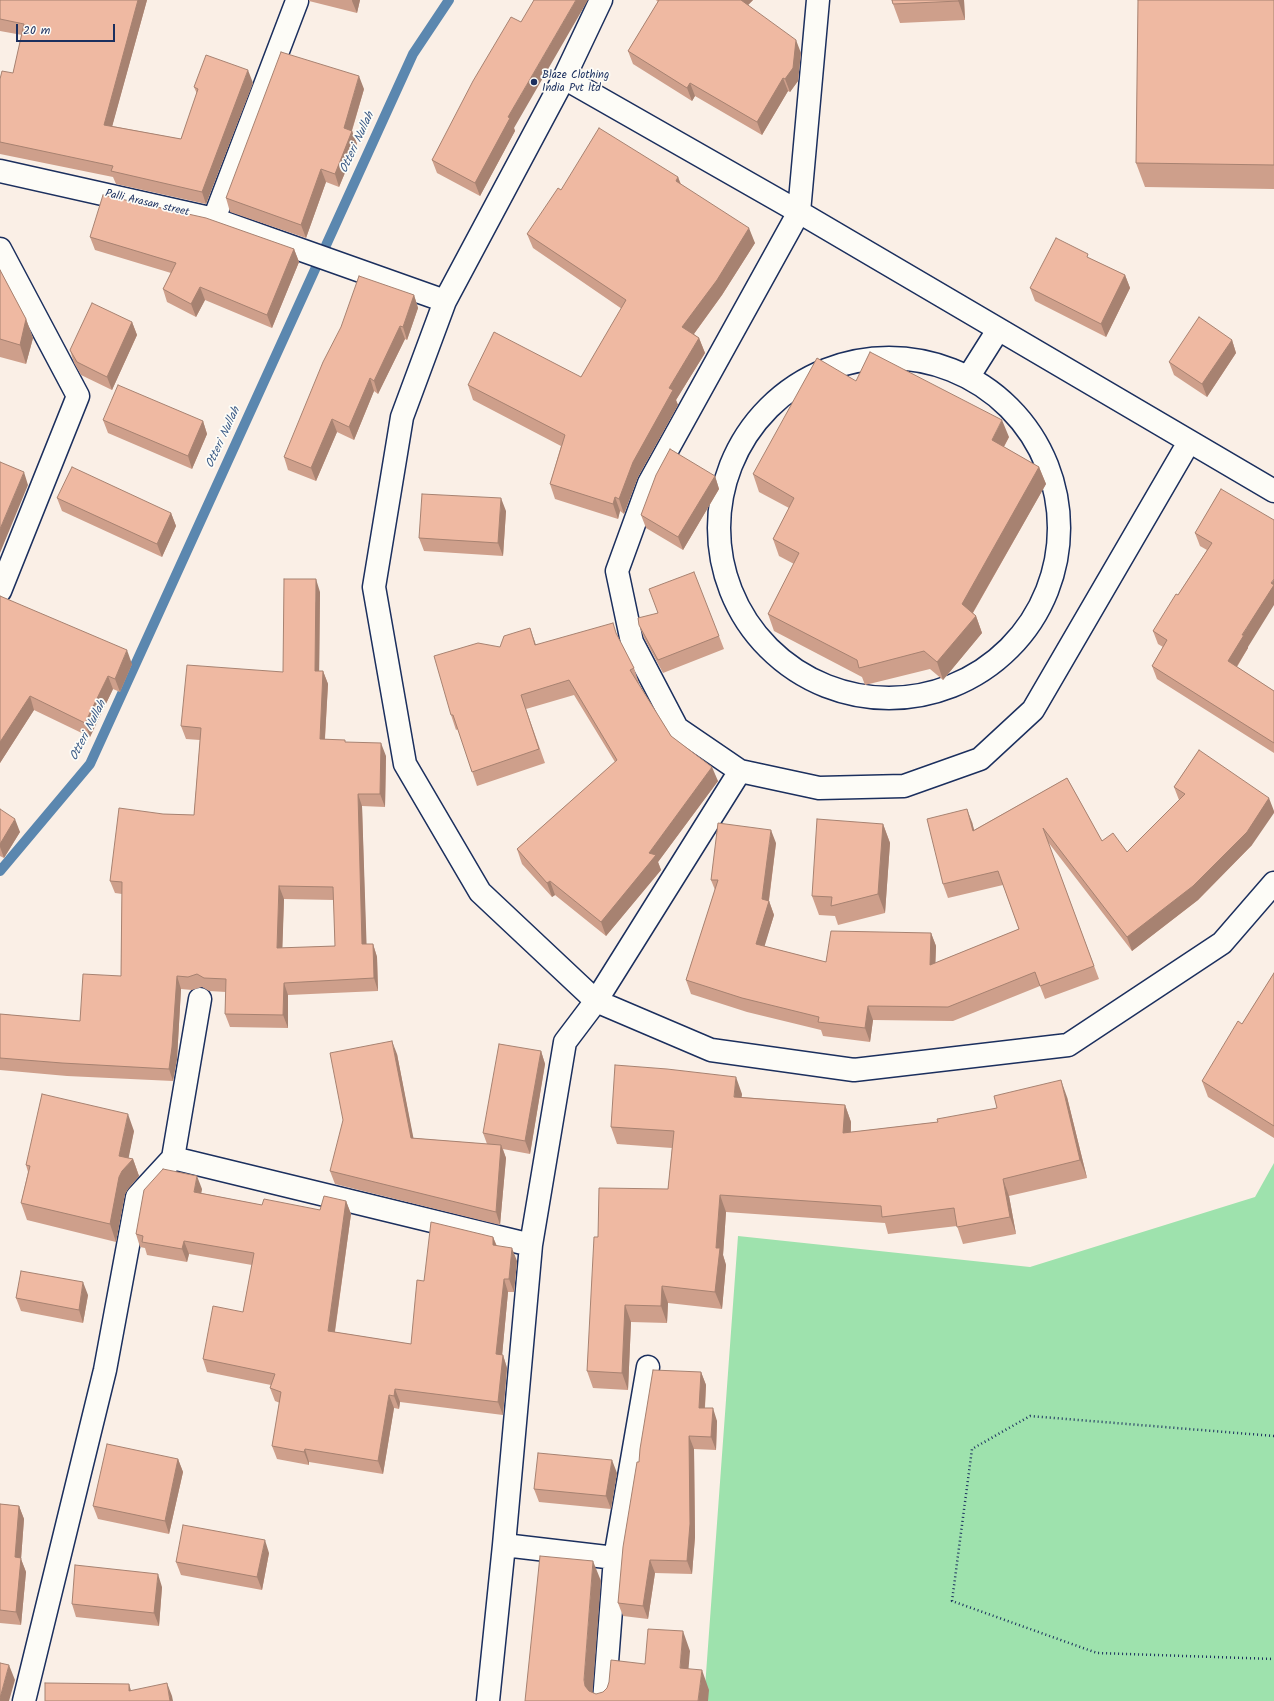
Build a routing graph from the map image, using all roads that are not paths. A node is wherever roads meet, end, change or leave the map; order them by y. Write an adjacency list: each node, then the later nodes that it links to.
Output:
1 (601, 0): 4 (street)
2 (818, 0): 6 (street)
3 (296, 1): 7 (street)
4 (564, 78): 6 (street); 9 (street)
5 (0, 171): 7 (street, Palli Arasan street)
6 (799, 212): 10 (street); 15 (street)
7 (214, 219): 9 (street, Palli Arasan street)
8 (0, 249): 14 (street)
9 (445, 301): 18 (street)
10 (998, 330): 11 (street); 12 (street)
11 (969, 376): 11 (street)
12 (1189, 442): 13 (street); 15 (street)
13 (1274, 491)
14 (1, 589)
15 (740, 771): 18 (street)
16 (1274, 883): 18 (street)
17 (200, 999): 19 (street)
18 (596, 1001): 20 (street)
19 (173, 1158): 20 (street); 24 (street)
20 (531, 1245): 22 (street)
21 (648, 1367): 23 (street)
22 (504, 1545): 23 (street); 25 (street)
23 (615, 1558): 26 (street)
24 (24, 1701)
25 (488, 1701)
26 (604, 1701)

